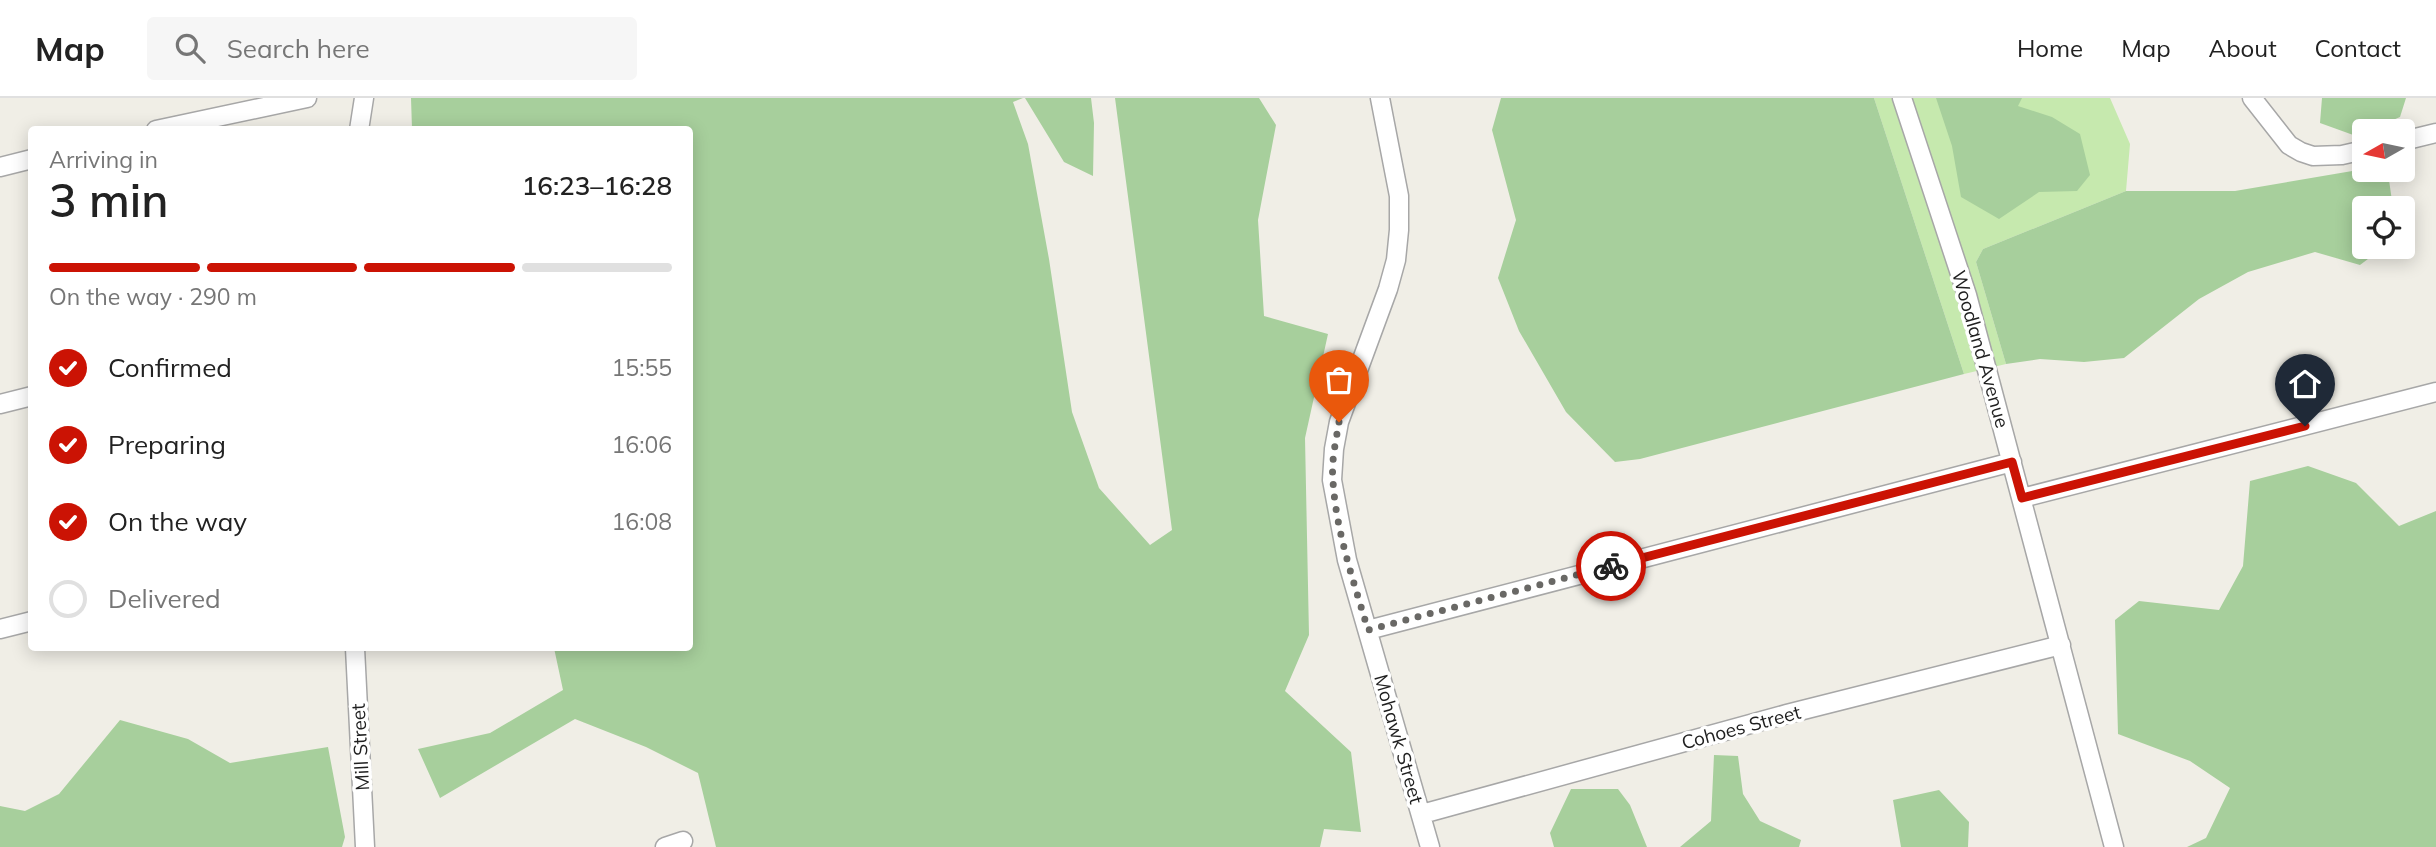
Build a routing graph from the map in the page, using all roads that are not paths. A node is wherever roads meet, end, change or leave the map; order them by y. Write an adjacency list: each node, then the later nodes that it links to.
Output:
1 (307, 98): 6 (street)
2 (364, 98): 7 (street)
3 (1380, 98): 20 (street, Mohawk Street)
4 (1902, 98): 16 (street, Woodland Avenue)
5 (2252, 98): 10 (street)
6 (175, 126)
7 (360, 126)
8 (2436, 133): 9 (street)
9 (2415, 138)
10 (2352, 153)
11 (28, 160): 12 (street)
12 (0, 167)
13 (2436, 392): 17 (street)
14 (28, 397): 15 (street)
15 (0, 404)
16 (2012, 462): 17 (street, Woodland Avenue); 20 (street)
17 (2022, 498): 21 (street, Woodland Avenue)
18 (28, 622): 19 (street)
19 (0, 629)
20 (1368, 630): 23 (street, Mohawk Street)
21 (2061, 645): 23 (street, Cohoes Street); 28 (street, Woodland Avenue)
22 (355, 651): 25 (street, Mill Street)
23 (1422, 814): 27 (street, Mohawk Street)
24 (683, 841): 26 (street)
25 (365, 847)
26 (665, 847)
27 (1430, 847)
28 (2115, 847)

